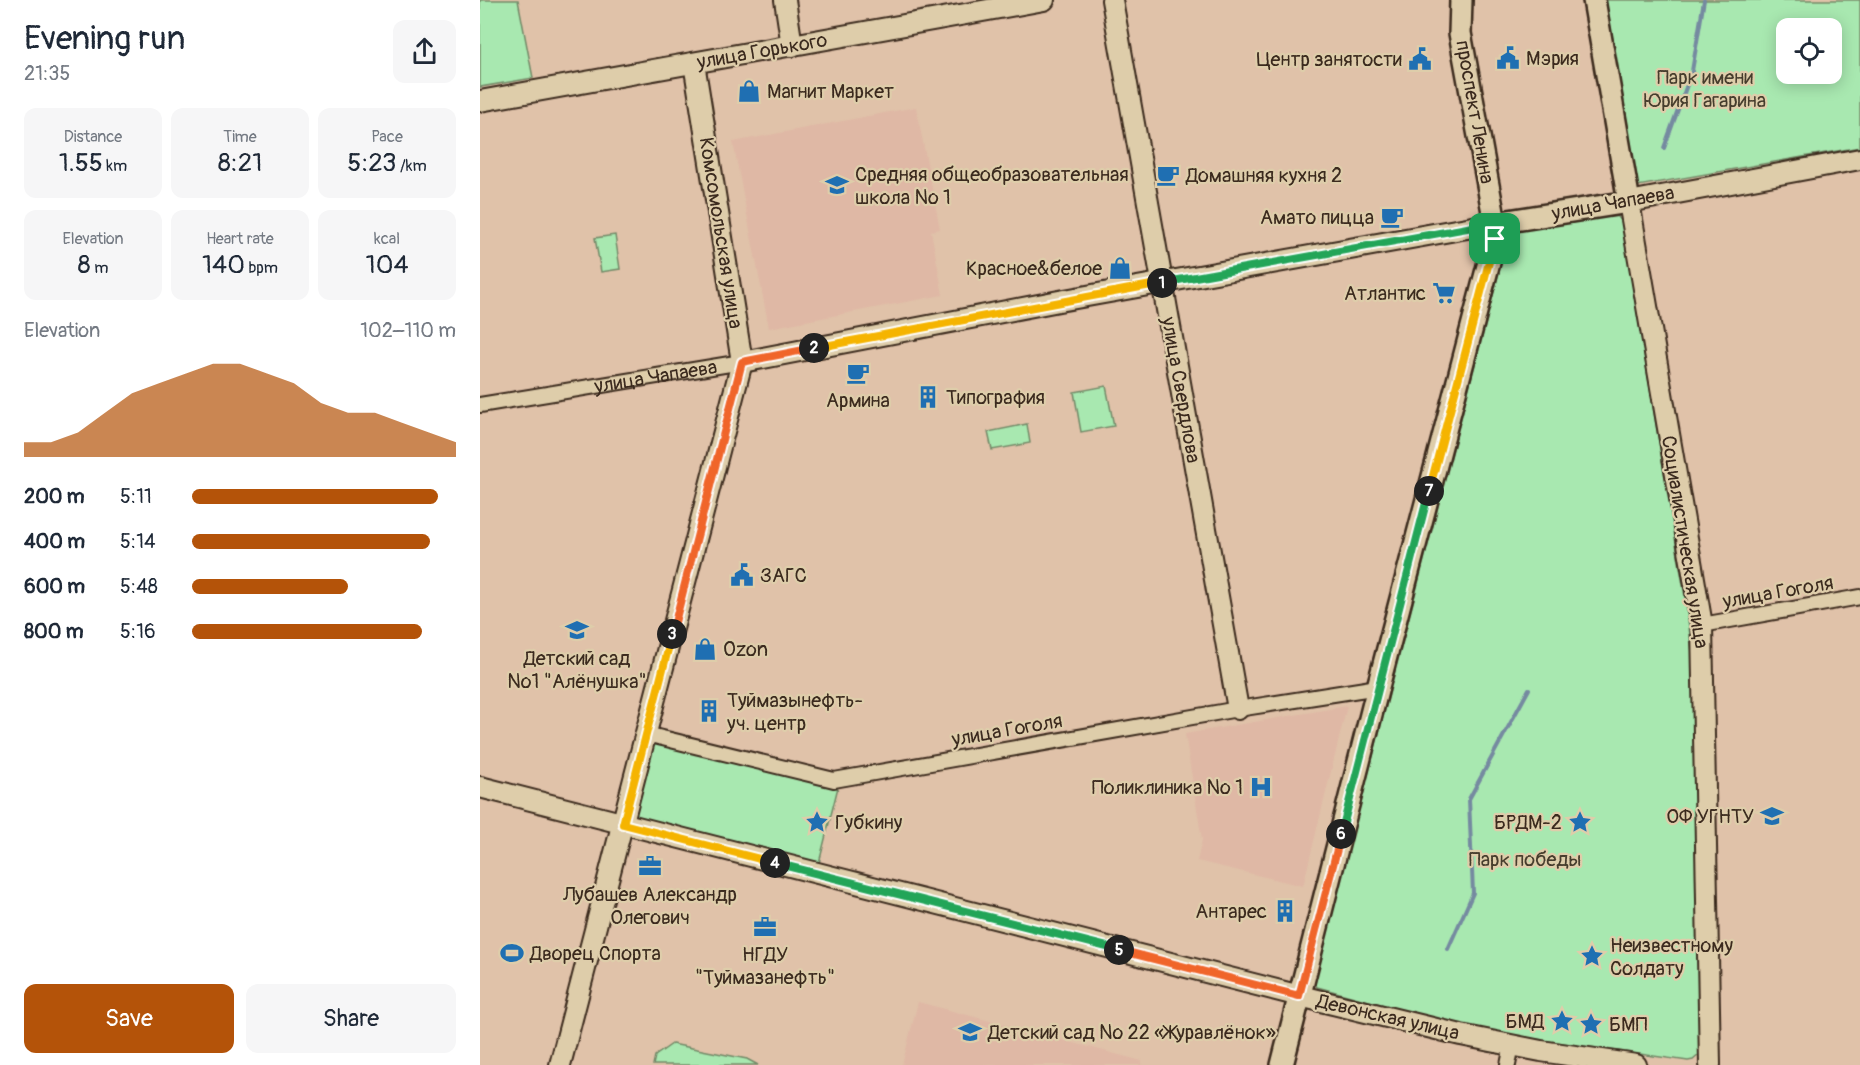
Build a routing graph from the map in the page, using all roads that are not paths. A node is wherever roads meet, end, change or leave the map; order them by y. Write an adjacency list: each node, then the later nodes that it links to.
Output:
1 (785, 0): 6 (street)
2 (1044, 0): 6 (street, улица Горького)
3 (1112, 0): 12 (street, улица Свердлова)
4 (1461, 0): 11 (main road, проспект Ленина)
5 (1594, 0): 10 (main road)
6 (792, 46): 7 (street, улица Горького)
7 (694, 63): 8 (street, улица Горького); 13 (street, Комсомольская улица)
8 (480, 101)
9 (1860, 159): 10 (street, улица Чапаева)
10 (1629, 201): 11 (main road, улица Чапаева); 16 (street, Социалистическая улица)
11 (1495, 223): 12 (street, улица Чапаева); 17 (main road, проспект Ленина)
12 (1161, 283): 13 (street, улица Чапаева); 18 (street, улица Свердлова)
13 (742, 362): 14 (street, улица Чапаева); 19 (street, Комсомольская улица)
14 (480, 405)
15 (1860, 597): 16 (street, улица Гоголя)
16 (1702, 625): 28 (street, Социалистическая улица)
17 (1378, 687): 18 (street, улица Гоголя); 22 (main road, проспект Ленина)
18 (1238, 709): 19 (street, улица Гоголя)
19 (646, 734): 21 (street, Комсомольская улица)
20 (480, 788): 21 (street, Девонская улица)
21 (623, 824): 22 (street, Девонская улица); 24 (street, Комсомольская улица)
22 (1299, 996): 23 (street, Девонская улица); 25 (main road, проспект Ленина)
23 (1512, 1045): 26 (street); 27 (street, Девонская улица)
24 (560, 1065)
25 (1282, 1065)
26 (1508, 1065)
27 (1636, 1065)
28 (1710, 1065)

